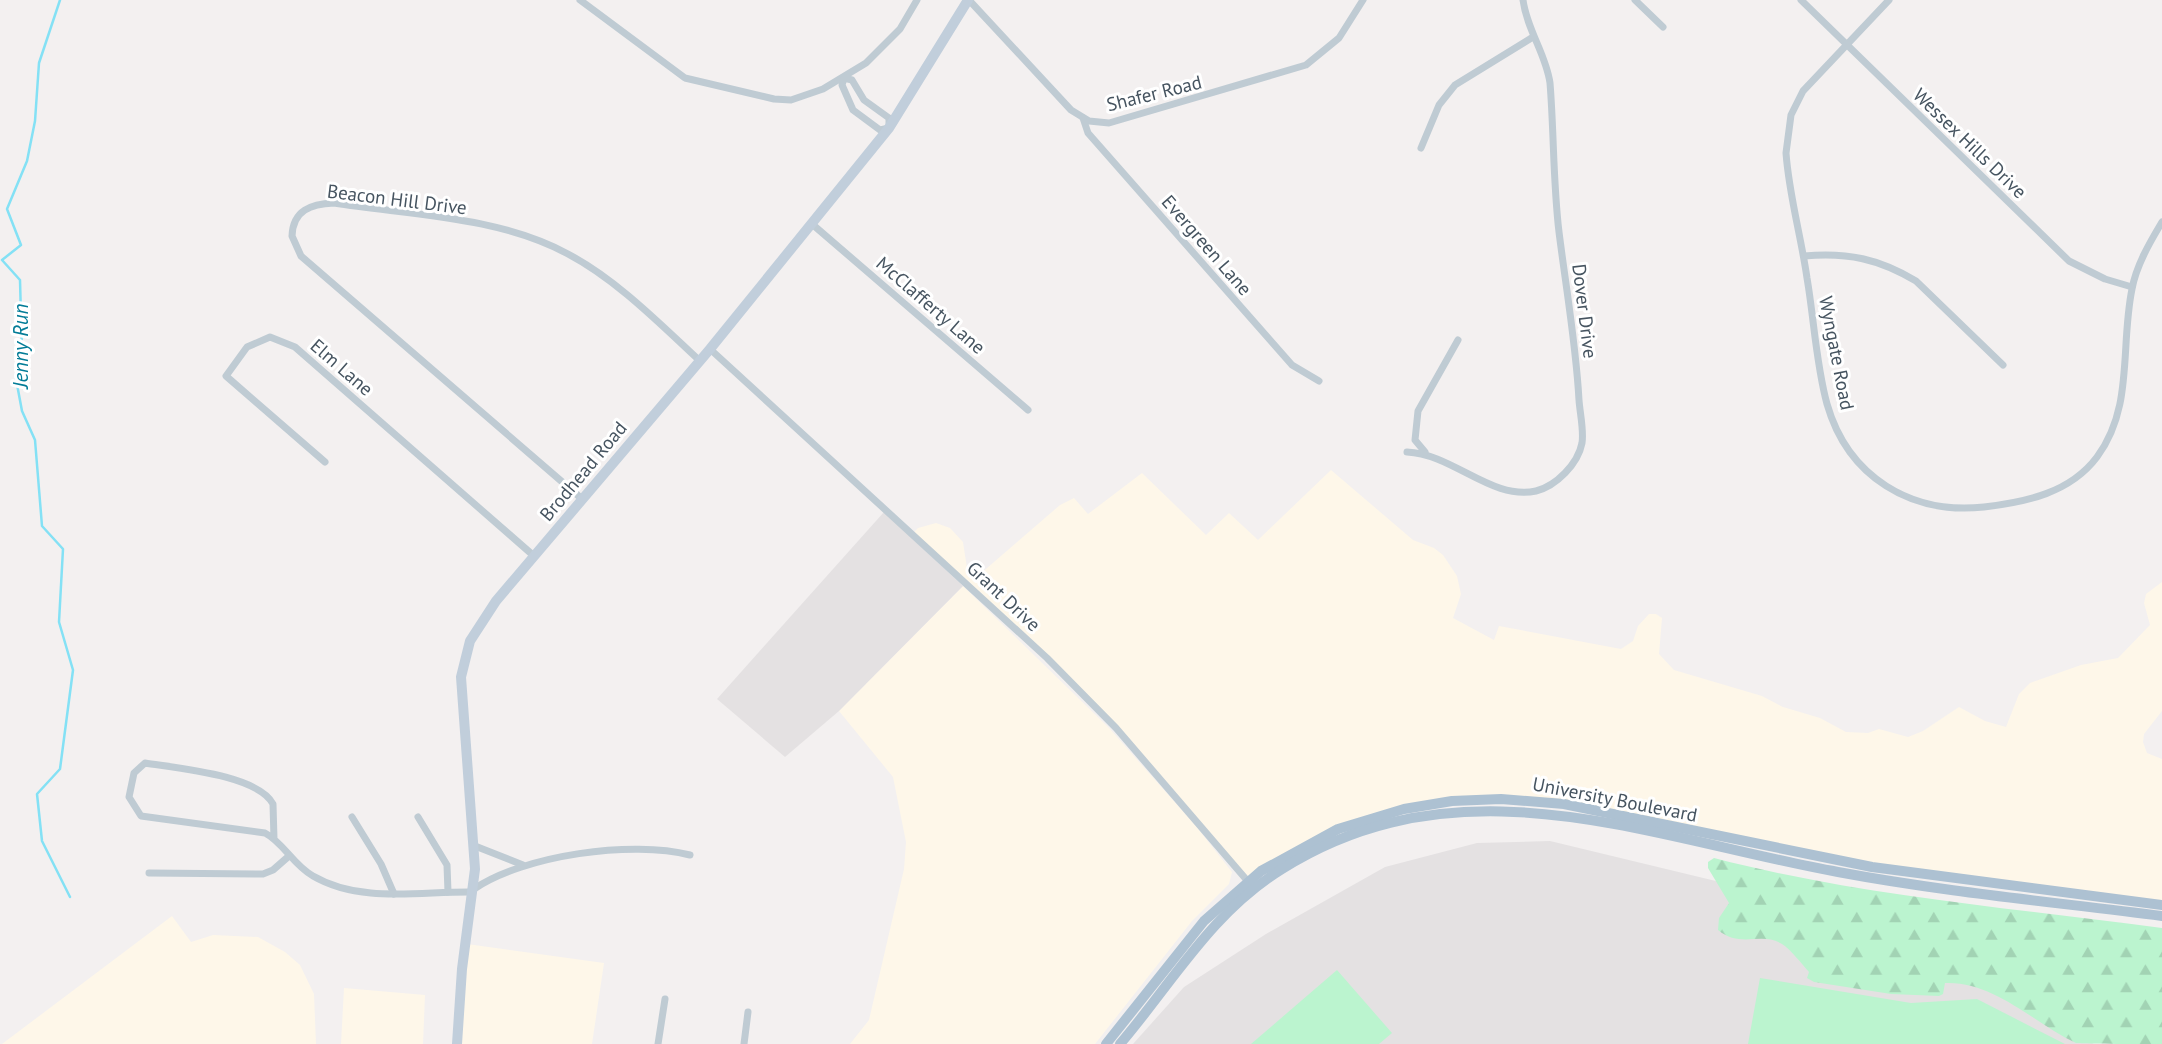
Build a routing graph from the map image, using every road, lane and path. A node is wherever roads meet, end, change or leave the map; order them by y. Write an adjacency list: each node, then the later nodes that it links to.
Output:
1 (580, 0): 12 (street)
2 (917, 0): 12 (street)
3 (969, 0): 13 (street, Shafer Road); 14 (main road, Brodhead Road)
4 (1363, 0): 13 (street, Shafer Road)
5 (1522, 0): 10 (street, Dover Drive)
6 (1635, 0): 9 (street)
7 (1801, 0): 11 (street, Wessex Hills Drive)
8 (1889, 0): 11 (street, Wyngate Road)
9 (1663, 27)
10 (1533, 37): 15 (street); 27 (street, Dover Drive)
11 (1846, 45): 18 (street, Wyngate Road); 19 (street, Wessex Hills Drive)
12 (844, 78): 14 (street); 14 (street)
13 (1083, 118): 24 (street, Evergreen Lane)
14 (889, 128): 17 (main road, Brodhead Road)
15 (1421, 148)
16 (2162, 222): 19 (street, Wyngate Road)
17 (812, 224): 21 (main road, Brodhead Road); 25 (street, McClafferty Lane)
18 (1804, 256): 19 (street, Wyngate Road); 23 (street)
19 (2132, 287)
20 (1458, 340): 27 (street)
21 (710, 349): 22 (main road, Brodhead Road); 39 (street, Grant Drive)
22 (700, 361): 29 (main road, Brodhead Road); 29 (street, Beacon Hill Drive)
23 (2003, 365)
24 (1319, 381)
25 (1028, 410)
26 (1407, 452): 27 (street)
27 (1426, 453)
28 (325, 462): 30 (street, Elm Lane)
29 (582, 499): 30 (main road, Brodhead Road)
30 (534, 555): 34 (main road, Brodhead Road)
31 (352, 817): 42 (street)
32 (418, 817): 41 (street)
33 (274, 839): 33 (street); 36 (street)
34 (475, 846): 37 (street); 40 (main road, Brodhead Road)
35 (690, 855): 37 (street)
36 (289, 856): 38 (street); 42 (street)
37 (526, 866): 40 (street)
38 (149, 873)
39 (1251, 884): 43 (main road, University Boulevard); 44 (main road, University Boulevard); 50 (main road, University Boulevard); 51 (main road, University Boulevard)
40 (474, 891): 41 (street); 47 (main road, Brodhead Road)
41 (448, 892): 42 (street)
42 (394, 894)
43 (2162, 905)
44 (2162, 916)
45 (666, 999): 48 (street)
46 (748, 1012): 49 (street)
47 (457, 1044)
48 (658, 1044)
49 (744, 1044)
50 (1107, 1044)
51 (1120, 1044)

